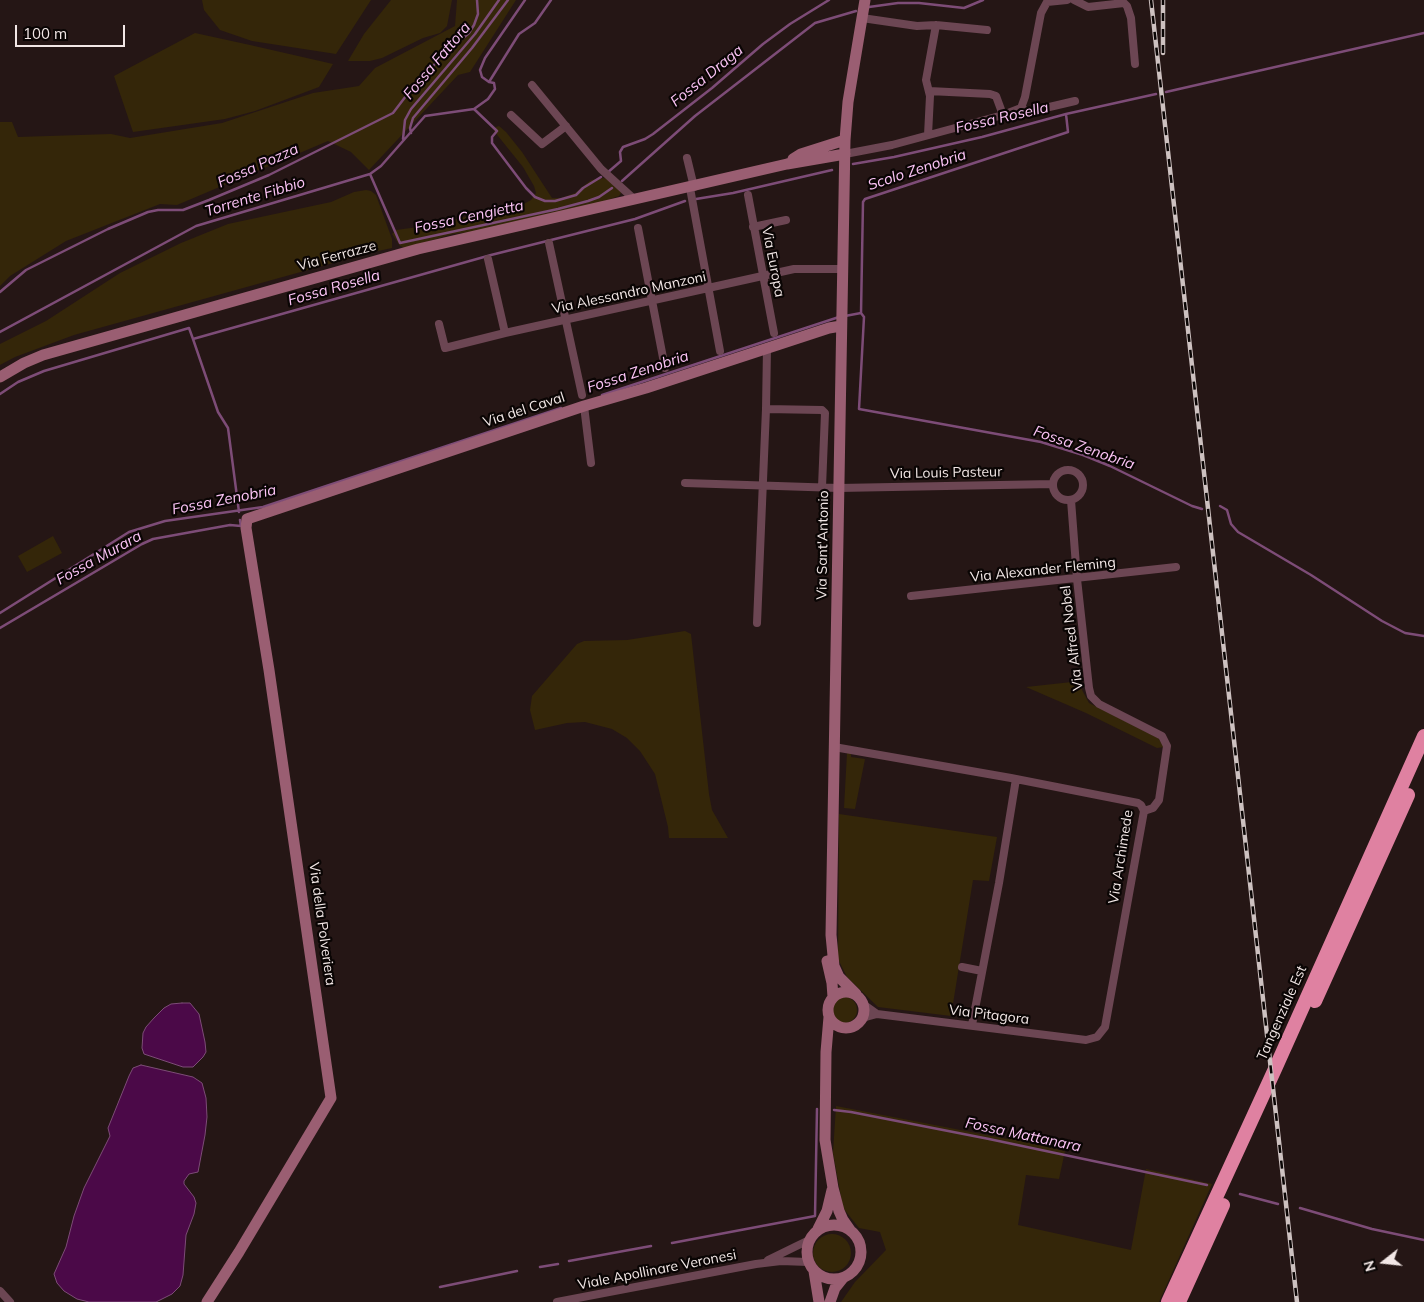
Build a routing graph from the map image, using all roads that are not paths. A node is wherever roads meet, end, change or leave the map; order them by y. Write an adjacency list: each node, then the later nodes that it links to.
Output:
1 (865, 0): 4 (street, Via Sant'Antonio)
2 (1067, 0): 11 (street)
3 (1074, 0): 7 (street)
4 (862, 18): 5 (street); 16 (street, Via Sant'Antonio)
5 (936, 25): 6 (street); 9 (street)
6 (987, 30)
7 (1135, 64)
8 (532, 85): 14 (street)
9 (929, 91): 13 (street); 15 (street)
10 (1075, 100): 11 (street)
11 (1021, 108): 13 (street)
12 (511, 115): 14 (street)
13 (1003, 115): 15 (street)
14 (566, 126): 22 (street)
15 (928, 135): 17 (street)
16 (845, 140): 17 (street, Via Sant'Antonio); 19 (street)
17 (845, 154): 19 (street); 28 (street, Via Sant'Antonio)
18 (687, 158): 20 (street)
19 (787, 164): 20 (street, Via Ferrazze)
20 (692, 187): 22 (street, Via Ferrazze); 30 (street)
21 (748, 195): 24 (street, Via Europa)
22 (634, 199): 40 (street, Via Ferrazze)
23 (786, 220): 24 (street)
24 (753, 227): 29 (street, Via Europa)
25 (638, 228): 31 (street)
26 (550, 244): 32 (street)
27 (488, 259): 35 (street)
28 (843, 269): 29 (street, Via Alessandro Manzoni); 34 (street, Via Sant'Antonio)
29 (762, 276): 30 (street, Via Alessandro Manzoni); 36 (street, Via Europa)
30 (709, 289): 31 (street, Via Alessandro Manzoni); 38 (street)
31 (652, 302): 32 (street, Via Alessandro Manzoni); 39 (street)
32 (567, 320): 35 (street, Via Alessandro Manzoni); 41 (street)
33 (439, 324): 35 (street, Via Alessandro Manzoni)
34 (841, 326): 37 (street, Via del Caval); 48 (street, Via Sant'Antonio)
35 (505, 333)
36 (774, 333)
37 (767, 348): 41 (street, Via del Caval); 42 (street)
38 (720, 351)
39 (665, 368)
40 (0, 378)
41 (583, 400): 43 (street); 50 (street, Via del Caval)
42 (766, 409): 46 (street); 47 (street)
43 (591, 463)
44 (685, 483): 46 (street, Via Louis Pasteur)
45 (1053, 484): 48 (street, Via Louis Pasteur); 49 (street); 49 (street)
46 (762, 485): 47 (street, Via Louis Pasteur); 54 (street)
47 (822, 487): 48 (street, Via Louis Pasteur)
48 (839, 488): 56 (street, Via Sant'Antonio)
49 (1071, 500): 52 (street, Via Alfred Nobel)
50 (247, 519): 84 (street, Via della Polveriera)
51 (1176, 567): 52 (street, Via Alexander Fleming)
52 (1077, 579): 53 (street, Via Alexander Fleming); 59 (street, Via Alfred Nobel)
53 (911, 596)
54 (758, 623)
55 (1424, 736): 72 (highway, Tangenziale Est)
56 (834, 747): 58 (street, Via Archimede); 60 (street, Via Sant'Antonio)
57 (1424, 759): 72 (highway, Tangenziale Est)
58 (1016, 779): 59 (street, Via Archimede); 62 (street)
59 (1144, 811): 71 (street, Via Archimede)
60 (831, 935): 63 (street, Via Sant'Antonio); 64 (street, Via Sant'Antonio)
61 (962, 967): 62 (street)
62 (982, 971): 69 (street)
63 (856, 994): 64 (street); 65 (street, Via Sant'Antonio)
64 (833, 997): 67 (street, Via Sant'Antonio)
65 (863, 1004): 66 (street, Via Pitagora); 68 (street)
66 (877, 1014): 68 (street, Via Pitagora); 69 (street, Via Pitagora)
67 (829, 1017): 70 (street); 73 (street, Via Sant'Antonio)
68 (861, 1020): 70 (street, Via Sant'Antonio)
69 (972, 1025): 71 (street, Via Pitagora)
70 (850, 1027): 73 (street, Via Sant'Antonio)
71 (1097, 1036)
72 (1285, 1057): 74 (highway, Tangenziale Est)
73 (826, 1071): 75 (street, Via Sant'Antonio)
74 (1259, 1115): 88 (highway, Tangenziale Est); 89 (highway, Tangenziale Est)
75 (833, 1188): 76 (street, Via Sant'Antonio); 77 (street, Via Sant'Antonio)
76 (818, 1229): 77 (street); 78 (street, Via Sant'Antonio)
77 (850, 1230): 81 (street, Via Sant'Antonio)
78 (809, 1240): 79 (street, Viale Apollinare Veronesi); 80 (street)
79 (762, 1264): 80 (street, Viale Apollinare Veronesi); 85 (street, Viale Apollinare Veronesi)
80 (811, 1266): 81 (street); 86 (street)
81 (843, 1278): 87 (street, Via Sant'Antonio)
82 (0, 1292): 83 (street)
83 (10, 1302)
84 (207, 1302)
85 (557, 1302)
86 (818, 1302)
87 (830, 1302)
88 (1168, 1302)
89 (1178, 1302)

